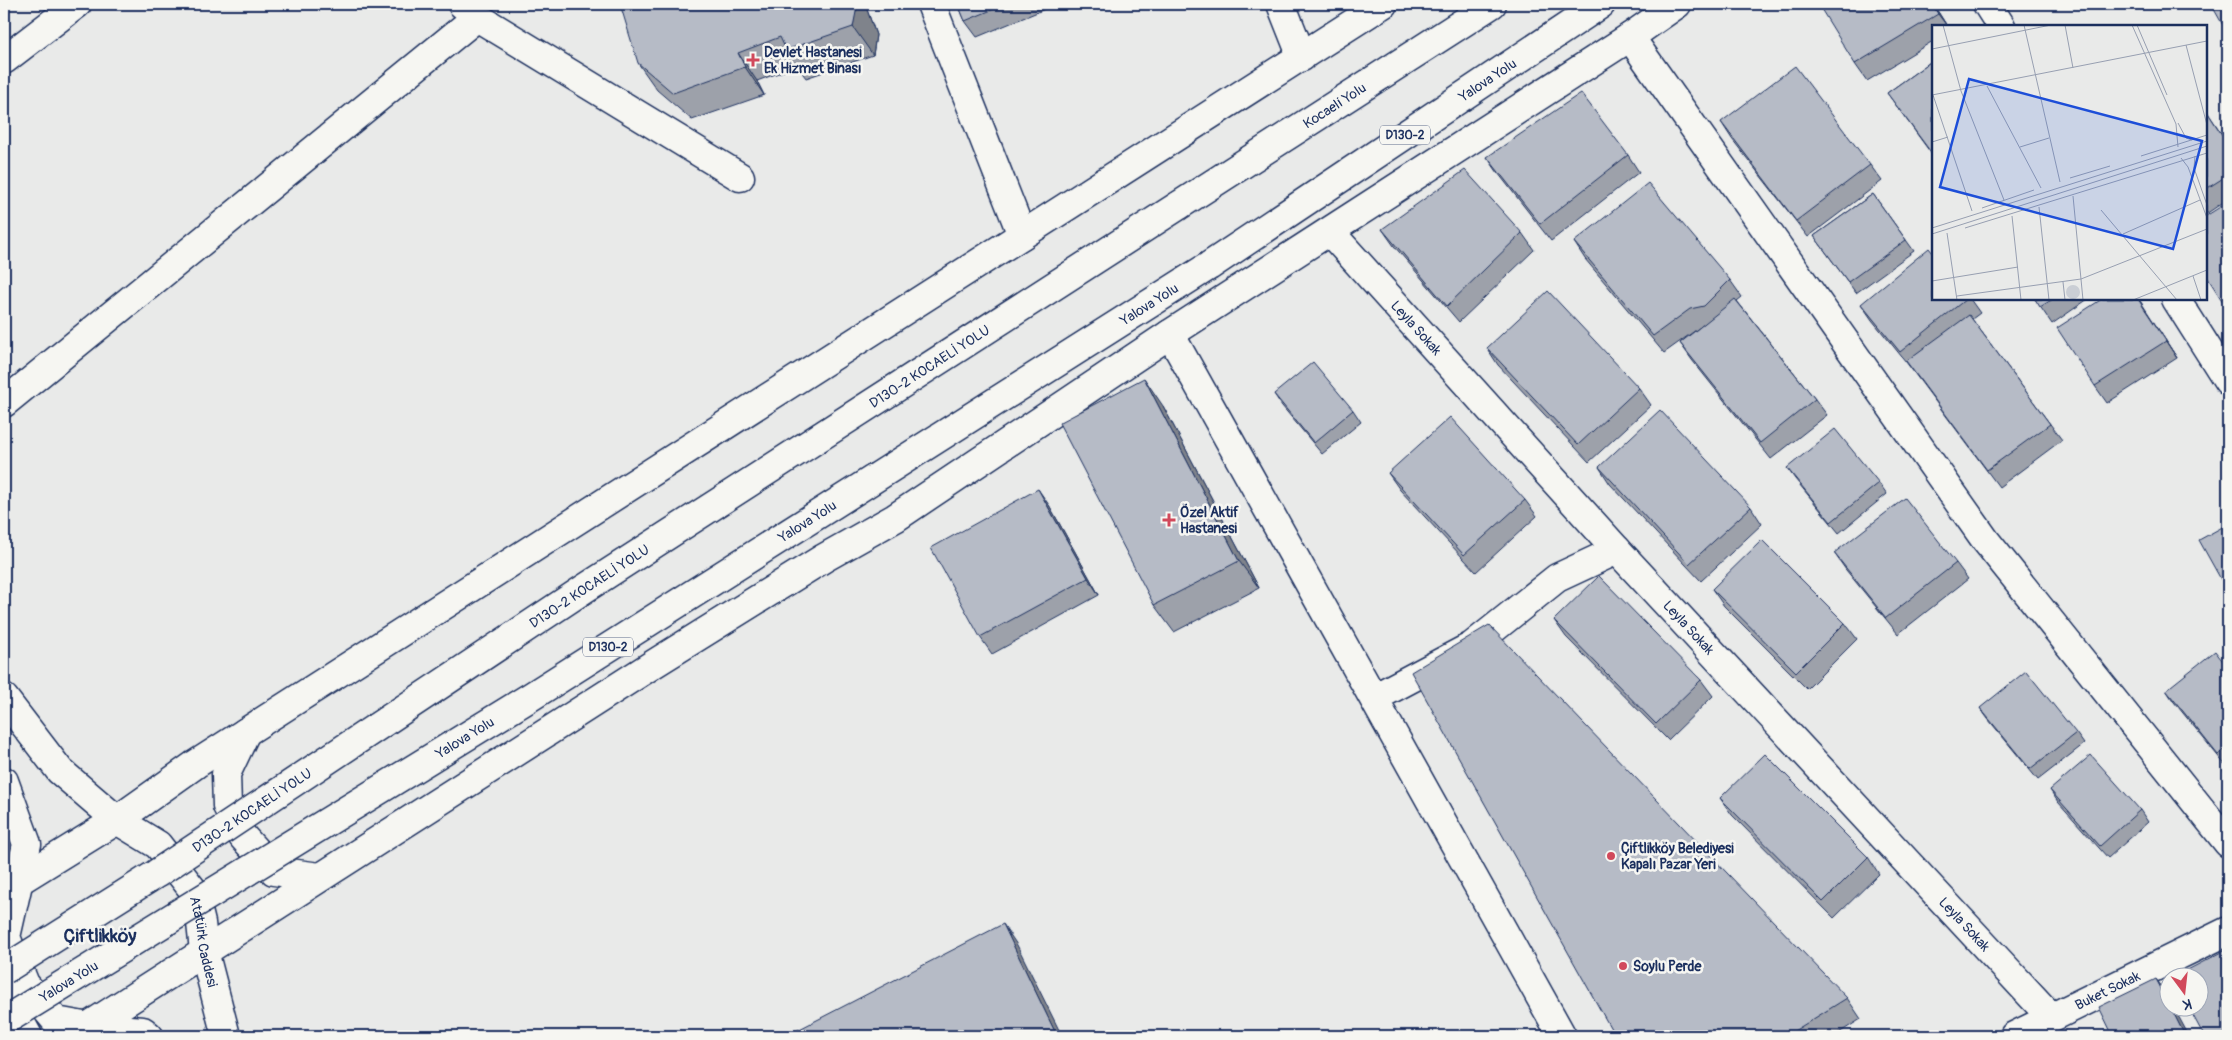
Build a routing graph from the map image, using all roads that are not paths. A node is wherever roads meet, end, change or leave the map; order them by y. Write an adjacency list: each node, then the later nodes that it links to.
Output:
1 (77, 4): 13 (main road)
2 (931, 4): 17 (main road)
3 (1280, 4): 12 (main road)
4 (1383, 4): 12 (main road)
5 (1492, 4): 15 (main road, Kocaeli̇ Yolu)
6 (1601, 4): 36 (main road, Yalova Yolu / D130-2, bridge)
7 (1677, 4): 11 (main road)
8 (1987, 4): 10 (main road)
9 (470, 10): 14 (main road); 21 (main road)
10 (2000, 25)
11 (1630, 37): 16 (main road); 28 (main road)
12 (1302, 57): 17 (main road)
13 (4, 60)
14 (740, 177)
15 (1178, 206): 33 (main road, D130-2 KOCAELİ YOLU, bridge)
16 (1330, 232): 19 (main road); 22 (main road, Leyla Sokak)
17 (1022, 235): 25 (main road)
18 (2177, 300): 20 (main road)
19 (1170, 334): 24 (main road); 29 (main road)
20 (2228, 381)
21 (4, 402)
22 (1618, 550): 24 (main road); 35 (main road, Leyla Sokak)
23 (4, 698): 27 (main road, Atatürk Caddesi)
24 (1374, 698): 41 (main road)
25 (246, 732): 27 (main road); 29 (main road)
26 (4, 781): 30 (main road)
27 (117, 820): 30 (main road); 32 (main road, Atatürk Caddesi)
28 (2228, 843)
29 (320, 877): 32 (main road)
30 (11, 886): 37 (main road)
31 (2228, 931): 35 (main road, Buket Sokak)
32 (204, 951): 37 (main road); 40 (main road, Atatürk Caddesi)
33 (4, 970)
34 (4, 992): 38 (main road)
35 (2052, 1018): 42 (main road, Buket Sokak)
36 (4, 1021)
37 (81, 1032): 39 (main road)
38 (28, 1036)
39 (149, 1036)
40 (226, 1036)
41 (1562, 1036)
42 (2014, 1036)

